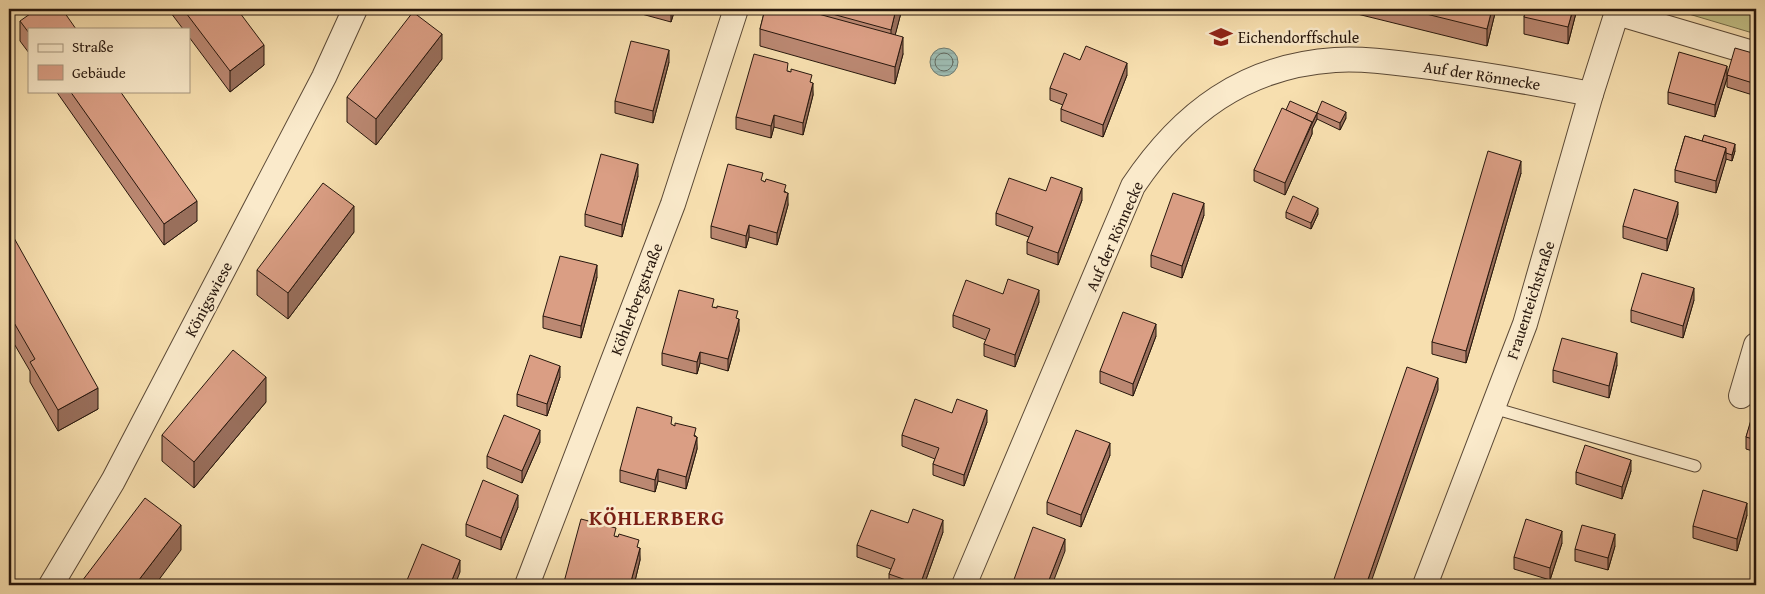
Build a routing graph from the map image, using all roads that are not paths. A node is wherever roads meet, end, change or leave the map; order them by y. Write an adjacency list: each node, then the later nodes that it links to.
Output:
1 (355, 9): 10 (street, Königswiese)
2 (736, 9): 11 (street, Köhlerbergstraße)
3 (1618, 11): 4 (street); 5 (street, Frauenteichstraße)
4 (1756, 54)
5 (1591, 94): 8 (street, Frauenteichstraße); 12 (street, Auf der Rönnecke)
6 (1756, 345): 7 (street)
7 (1741, 396)
8 (1493, 408): 9 (lane); 13 (street, Frauenteichstraße)
9 (1695, 466)
10 (51, 585)
11 (526, 585)
12 (964, 585)
13 (1426, 585)

